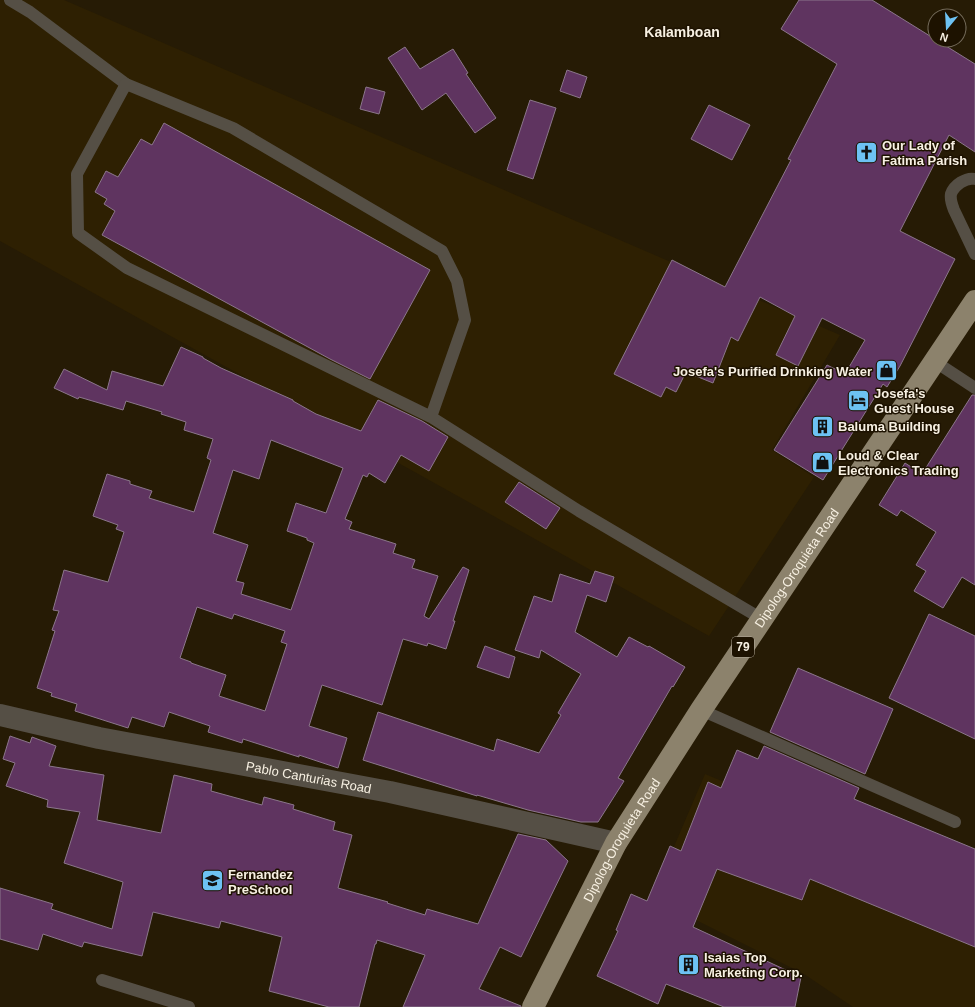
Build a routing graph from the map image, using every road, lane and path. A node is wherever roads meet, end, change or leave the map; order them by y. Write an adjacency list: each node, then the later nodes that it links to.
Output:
1 (10, 0): 2 (lane)
2 (126, 84): 8 (lane); 8 (lane)
3 (975, 179): 4 (lane)
4 (975, 254)
5 (975, 301): 6 (main road, Dipolog-Oroquieta Road / 79)
6 (934, 361): 7 (lane); 9 (main road, Dipolog-Oroquieta Road / 79)
7 (975, 388)
8 (432, 417): 9 (lane)
9 (762, 618): 10 (main road, Dipolog-Oroquieta Road / 79)
10 (701, 710): 12 (lane); 13 (main road, Dipolog-Oroquieta Road / 79)
11 (0, 715): 13 (street, Pablo Canturias Road)
12 (955, 822)
13 (616, 843): 16 (main road, Dipolog-Oroquieta Road / 79)
14 (102, 980): 15 (lane)
15 (188, 1007)
16 (533, 1007)

